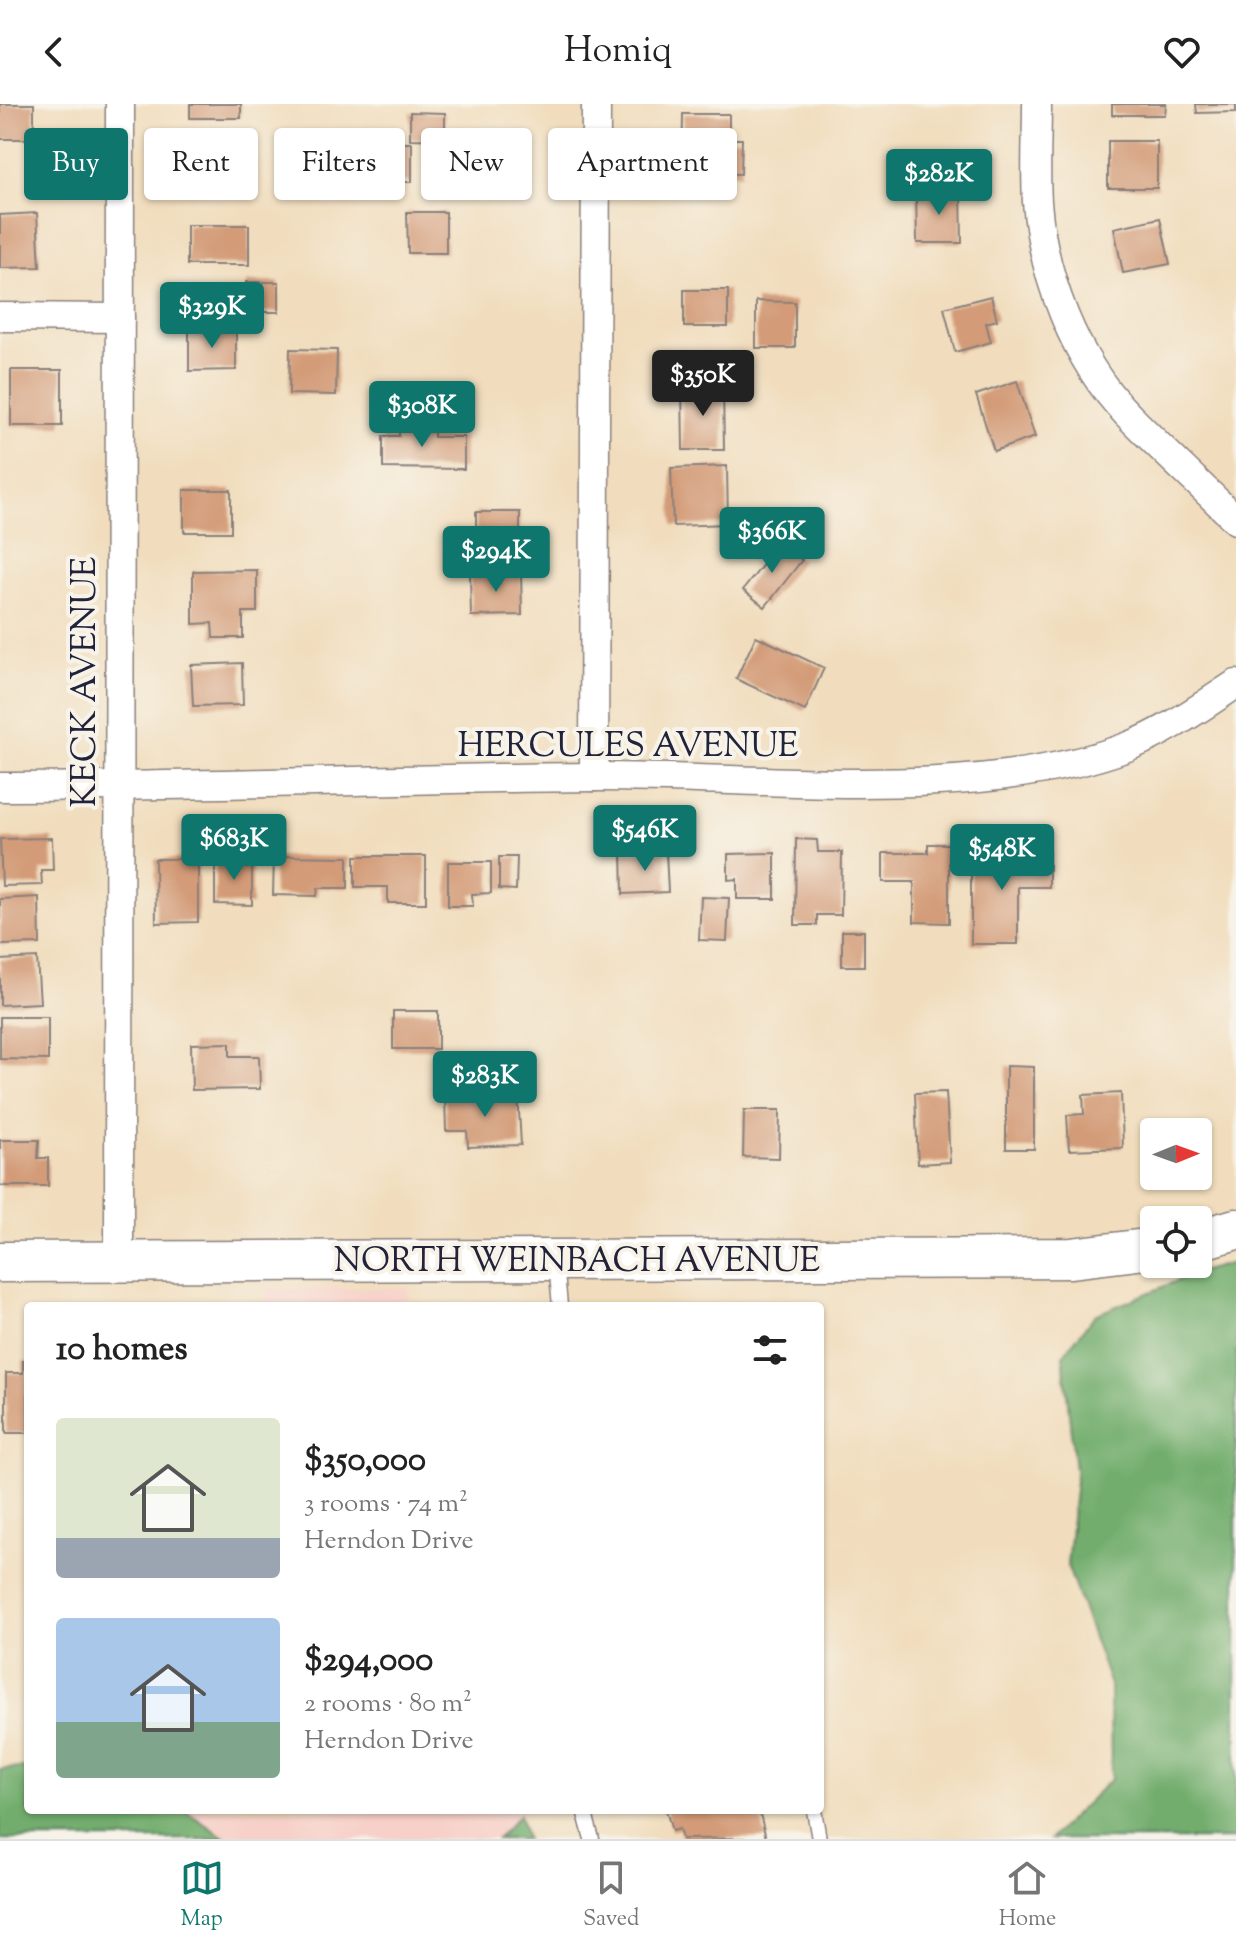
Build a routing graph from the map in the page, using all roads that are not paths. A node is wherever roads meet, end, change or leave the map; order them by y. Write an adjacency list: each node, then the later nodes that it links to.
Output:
1 (120, 104): 5 (street, KECK AVENUE)
2 (596, 104): 8 (street)
3 (1037, 104): 6 (street)
4 (0, 317): 5 (street)
5 (120, 318): 10 (street, KECK AVENUE)
6 (1236, 520)
7 (1236, 684): 8 (street, HERCULES AVENUE)
8 (594, 777): 10 (street, HERCULES AVENUE)
9 (0, 787): 10 (street, HERCULES AVENUE)
10 (119, 787): 15 (street, KECK AVENUE)
11 (1236, 1229): 12 (main road)
12 (1212, 1236)
13 (1140, 1250): 14 (main road, NORTH WEINBACH AVENUE)
14 (556, 1259): 15 (main road, NORTH WEINBACH AVENUE); 17 (lane)
15 (119, 1260): 16 (main road, NORTH WEINBACH AVENUE)
16 (0, 1262)
17 (560, 1302)
18 (585, 1814): 20 (lane)
19 (815, 1814): 21 (lane)
20 (592, 1839)
21 (819, 1839)

